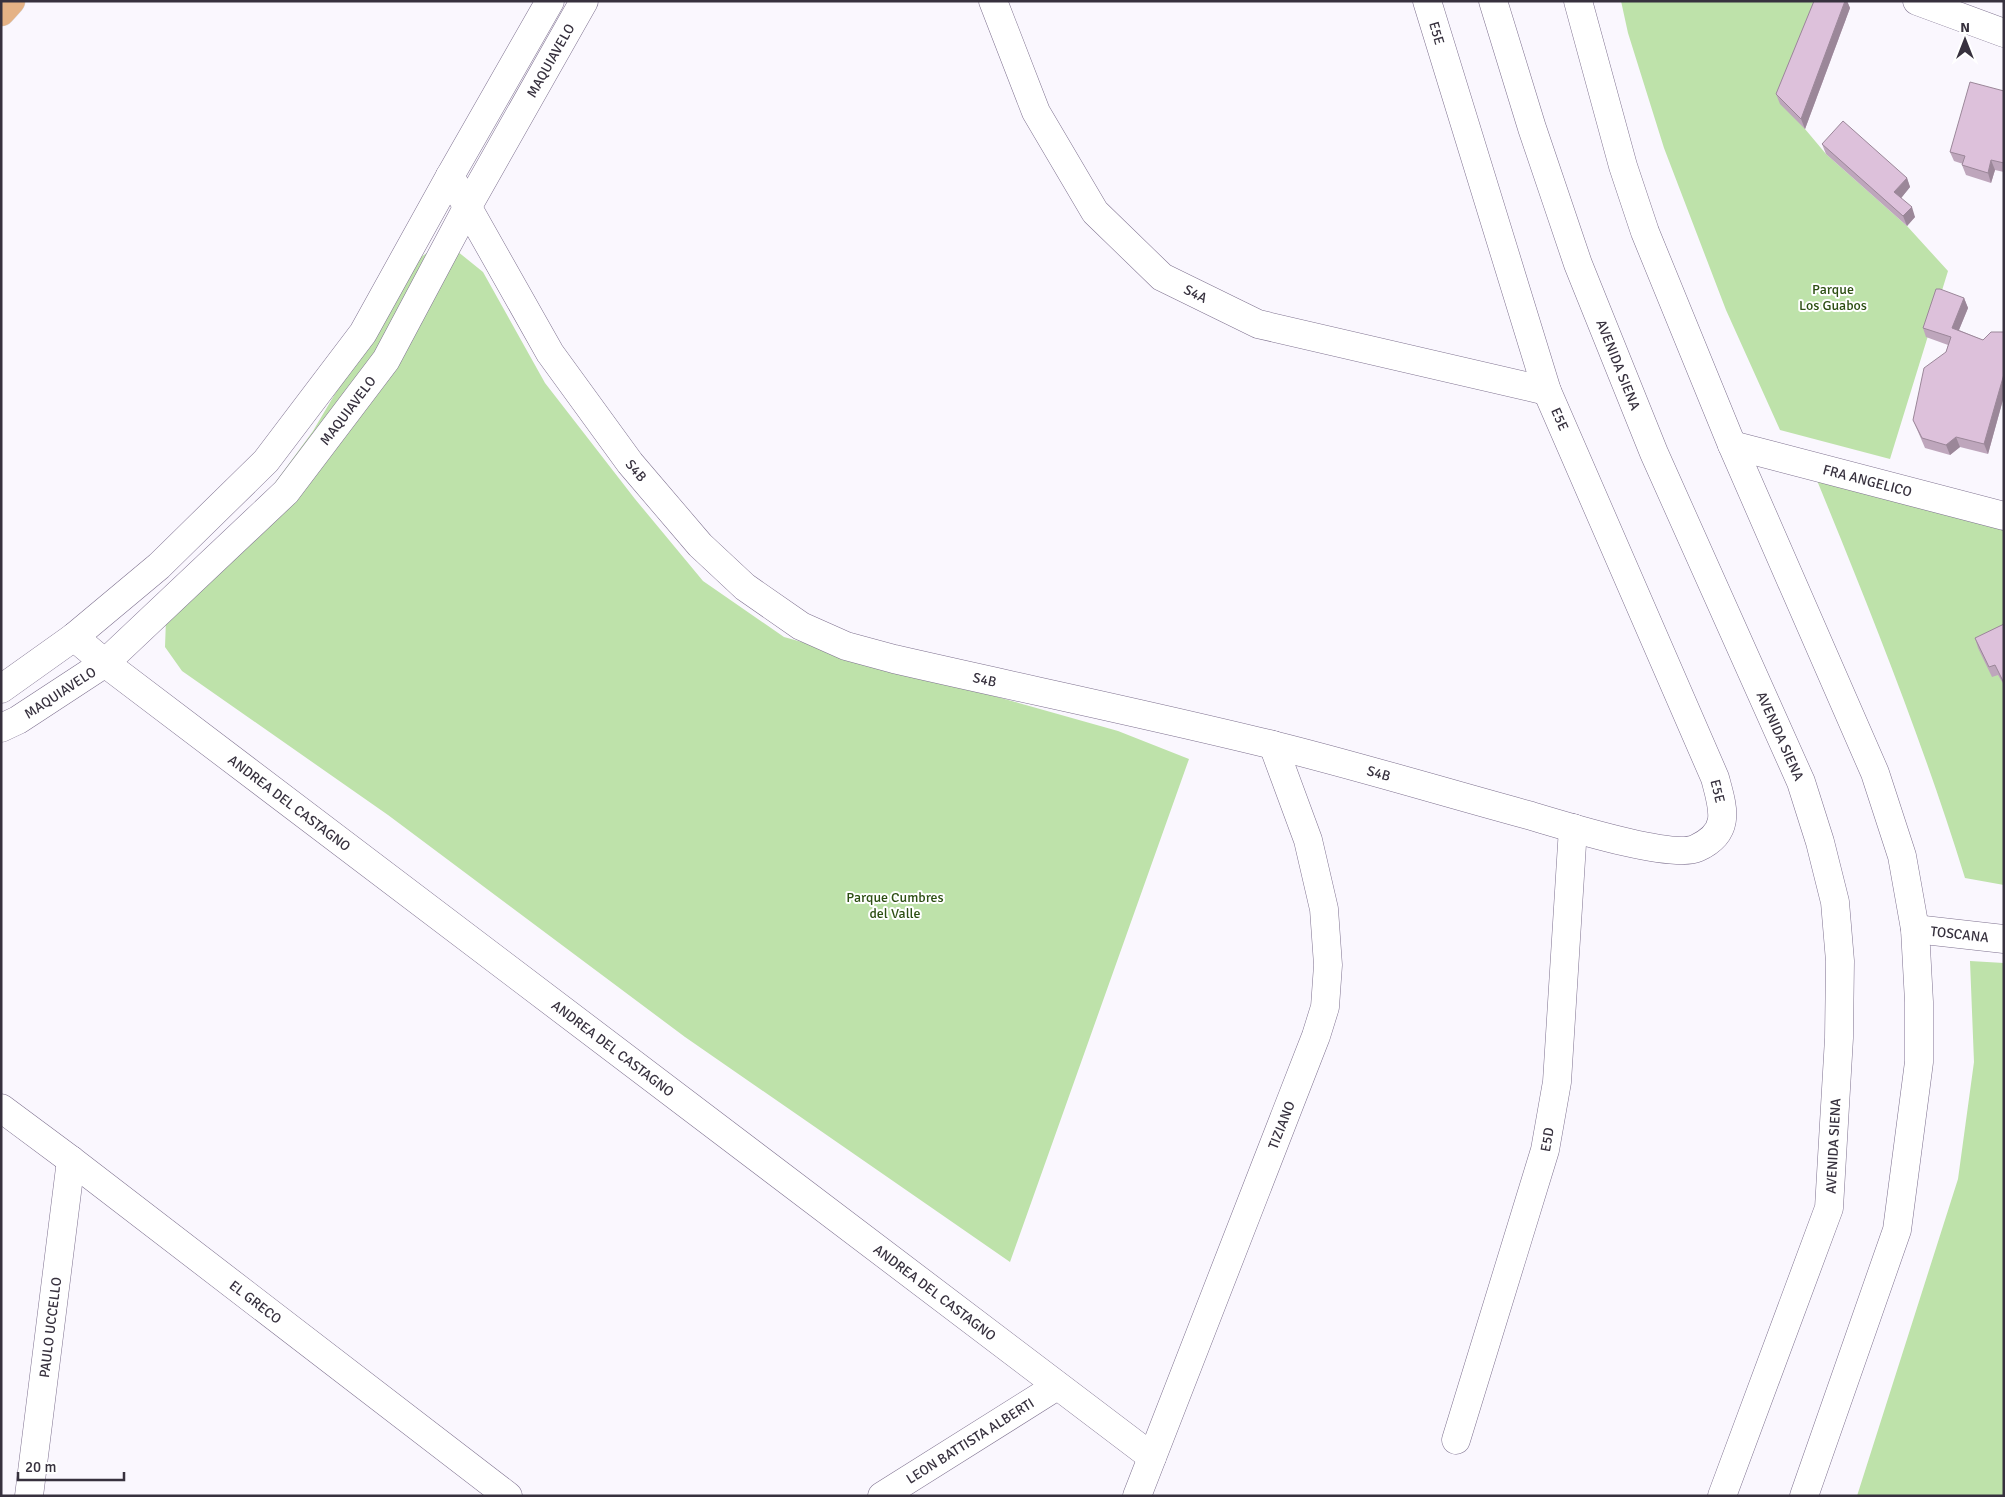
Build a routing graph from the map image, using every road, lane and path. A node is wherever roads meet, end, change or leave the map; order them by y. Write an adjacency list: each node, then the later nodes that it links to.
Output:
1 (11, 1): 9 (main road)
2 (550, 1): 11 (street)
3 (584, 1): 12 (street, MAQUIAVELO)
4 (993, 1): 13 (street, S4A)
5 (1427, 1): 13 (street, E5E)
6 (1493, 1): 34 (street, AVENIDA SIENA)
7 (1578, 1): 14 (street)
8 (1917, 1): 10 (street)
9 (1, 12)
10 (2004, 33)
11 (450, 176): 12 (street, S4B); 16 (street)
12 (468, 206): 17 (street, MAQUIAVELO); 20 (street, S4B)
13 (1547, 390): 21 (street, E5E)
14 (1732, 446): 15 (street, FRA ANGELICO); 23 (street)
15 (2004, 516)
16 (74, 637): 17 (street, ANDREA DEL CASTAGNO); 18 (street)
17 (105, 664): 19 (street, MAQUIAVELO); 27 (street, ANDREA DEL CASTAGNO)
18 (1, 689)
19 (1, 728)
20 (1273, 745): 22 (street, S4B); 29 (street, TIZIANO)
21 (1722, 824): 22 (street, S4B)
22 (1573, 828): 28 (street, E5D)
23 (1915, 929): 24 (street, TOSCANA); 35 (street)
24 (2004, 939)
25 (1, 1108): 26 (street, EL GRECO)
26 (71, 1160): 30 (street, PAULO UCCELLO); 31 (street, EL GRECO)
27 (1057, 1386): 29 (street, ANDREA DEL CASTAGNO); 32 (street, LEON BATTISTA ALBERTI)
28 (1456, 1440)
29 (1152, 1457): 33 (street, TIZIANO)
30 (29, 1496)
31 (508, 1496)
32 (882, 1496)
33 (1137, 1496)
34 (1722, 1496)
35 (1804, 1496)

